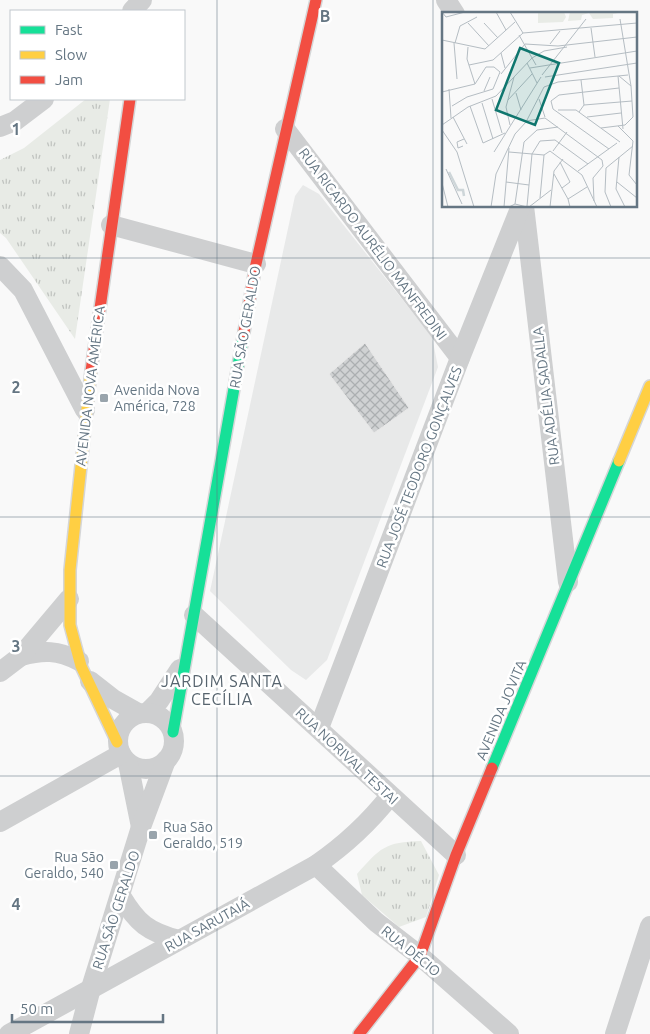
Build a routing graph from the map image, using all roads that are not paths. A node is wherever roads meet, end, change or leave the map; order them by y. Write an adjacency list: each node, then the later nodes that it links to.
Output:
1 (142, 0): 4 (street)
2 (316, 0): 9 (street, RUA SÃO GERALDO)
3 (446, 0): 5 (street)
4 (133, 10)
5 (454, 12)
6 (43, 100): 8 (street)
7 (130, 100): 12 (street, AVENIDA NOVA AMÉRICA)
8 (0, 128)
9 (285, 129): 13 (street, RUA SÃO GERALDO); 16 (street, RUA RICARDO AURÉLIO MANFREDINI)
10 (521, 208): 16 (street, RUA JOSÉ TEODORO GONÇALVES)
11 (522, 208): 20 (street, RUA ADÉLIA SADALLA)
12 (110, 225): 13 (street); 17 (street, AVENIDA NOVA AMÉRICA)
13 (256, 264): 22 (street, RUA SÃO GERALDO)
14 (0, 266): 15 (street)
15 (54, 347): 17 (street); 19 (street)
16 (460, 358): 29 (street, RUA JOSÉ TEODORO GONÇALVES)
17 (90, 374): 19 (street, AVENIDA NOVA AMÉRICA)
18 (650, 386): 20 (street, AVENIDA JOVITA)
19 (86, 410): 21 (street, AVENIDA NOVA AMÉRICA)
20 (569, 585): 36 (street, AVENIDA JOVITA)
21 (69, 599): 23 (street); 25 (street, AVENIDA NOVA AMÉRICA)
22 (194, 615): 24 (street, RUA SÃO GERALDO); 29 (street, RUA NORIVAL TESTAI)
23 (21, 656): 25 (street); 26 (street)
24 (187, 656): 28 (street, RUA SÃO GERALDO); 30 (street, RUA SÃO GERALDO)
25 (79, 661): 27 (street, AVENIDA NOVA AMÉRICA)
26 (0, 672)
27 (90, 680): 28 (street); 31 (street, AVENIDA NOVA AMÉRICA)
28 (143, 713): 30 (street); 31 (street)
29 (319, 728): 33 (street, RUA NORIVAL TESTAI)
30 (173, 732): 32 (street)
31 (122, 753): 32 (street); 34 (street); 35 (street)
32 (166, 760): 35 (street, RUA SÃO GERALDO)
33 (390, 796): 36 (street, RUA NORIVAL TESTAI); 37 (street, RUA SARUTAIÁ)
34 (0, 822)
35 (141, 827): 38 (street, RUA SÃO GERALDO)
36 (456, 855): 41 (street, AVENIDA JOVITA)
37 (316, 865): 40 (street, RUA SARUTAIÁ); 41 (street, RUA DÉCIO)
38 (121, 896): 40 (street); 42 (street, RUA SÃO GERALDO)
39 (650, 926): 47 (street)
40 (179, 940): 42 (street, RUA SARUTAIÁ)
41 (420, 956): 45 (street, AVENIDA JOVITA); 46 (street, RUA DÉCIO)
42 (91, 988): 43 (street, RUA SARUTAIÁ); 44 (street, RUA SÃO GERALDO)
43 (9, 1034)
44 (79, 1034)
45 (359, 1034)
46 (509, 1034)
47 (616, 1034)

